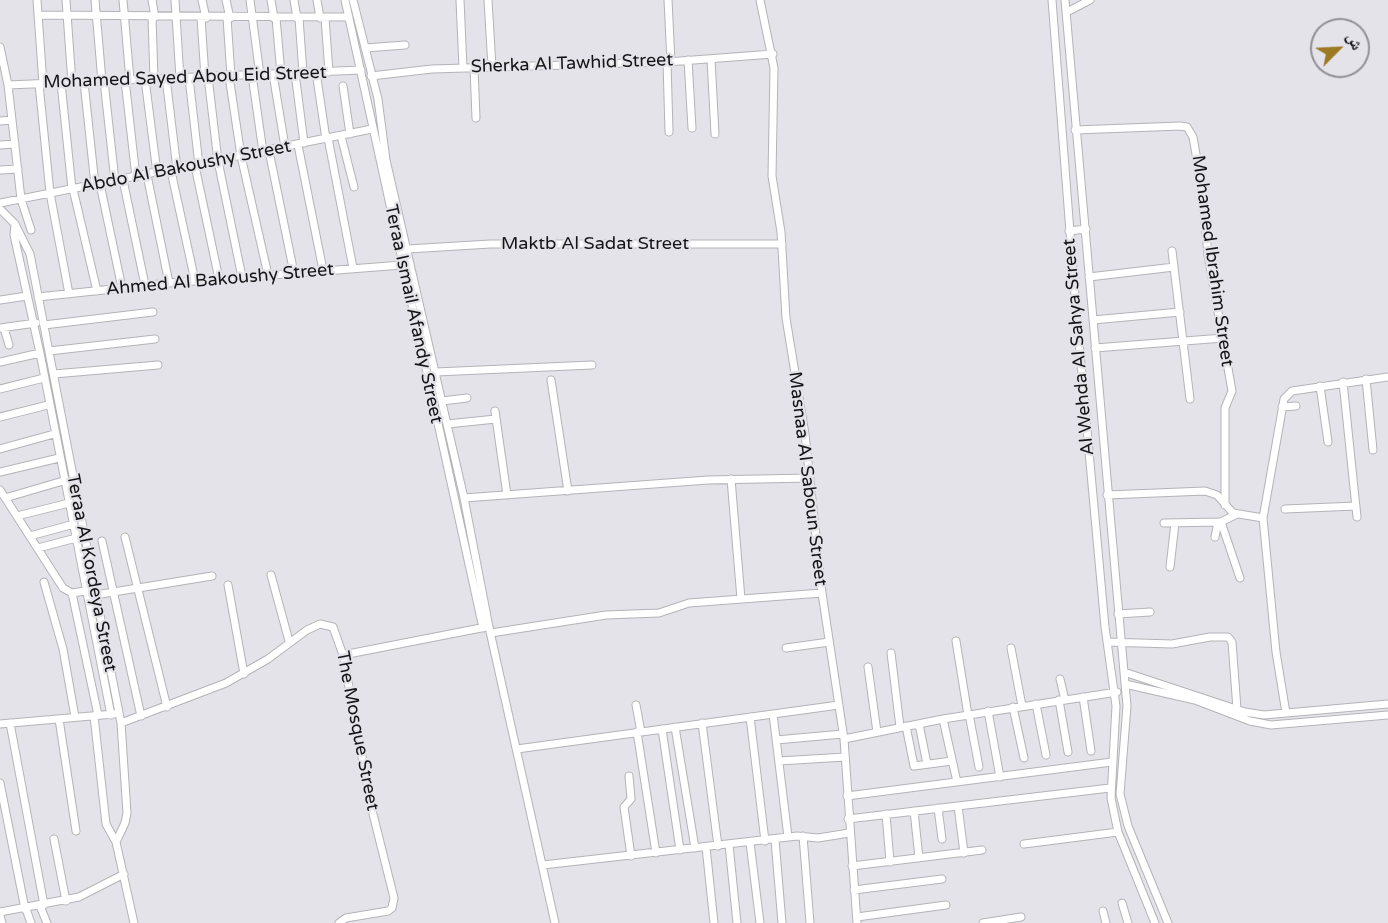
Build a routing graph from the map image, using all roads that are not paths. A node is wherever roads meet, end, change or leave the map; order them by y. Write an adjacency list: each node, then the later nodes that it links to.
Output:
1 (38, 0): 23 (street)
2 (66, 0): 24 (street)
3 (95, 0): 25 (street)
4 (123, 0): 26 (street)
5 (152, 0): 27 (street)
6 (175, 0): 28 (street)
7 (202, 0): 30 (street)
8 (226, 0): 31 (street)
9 (250, 0): 32 (street)
10 (271, 0): 33 (street)
11 (294, 0): 34 (street)
12 (317, 0): 35 (street)
13 (345, 0): 29 (street, Teraa Ismail Afandy Street)
14 (353, 0): 37 (street, Teraa Ismail Afandy Street)
15 (460, 0): 44 (street)
16 (488, 0): 43 (street)
17 (668, 0): 42 (street)
18 (760, 0): 39 (street, Masnaa Al Saboun Street)
19 (1052, 0): 105 (street, Al Wehda Al Sahya Street)
20 (1065, 0): 22 (street, Al Wehda Al Sahya Street)
21 (1090, 0): 22 (street)
22 (1067, 12): 74 (street, Al Wehda Al Sahya Street)
23 (39, 15): 24 (street); 64 (street)
24 (68, 16): 25 (street); 63 (street)
25 (96, 16): 26 (street); 60 (street)
26 (126, 16): 27 (street); 59 (street)
27 (153, 17): 28 (street); 58 (street)
28 (178, 17): 30 (street); 57 (street)
29 (349, 17): 35 (street); 46 (street, Teraa Ismail Afandy Street)
30 (203, 18): 31 (street); 55 (street)
31 (228, 18): 32 (street); 53 (street)
32 (253, 18): 33 (street); 52 (street)
33 (275, 18): 34 (street); 51 (street)
34 (298, 18): 35 (street); 50 (street)
35 (322, 18): 49 (street)
36 (405, 45): 37 (street)
37 (364, 48): 54 (street, Teraa Ismail Afandy Street)
38 (0, 49): 47 (street)
39 (773, 54): 40 (street, Sherka Al Tawhid Street); 106 (street, Masnaa Al Saboun Street)
40 (711, 59): 41 (street, Sherka Al Tawhid Street); 77 (street)
41 (688, 60): 42 (street, Sherka Al Tawhid Street); 72 (street)
42 (669, 62): 43 (street, Sherka Al Tawhid Street); 75 (street)
43 (492, 67): 45 (street, Sherka Al Tawhid Street)
44 (463, 68): 45 (street, Sherka Al Tawhid Street); 54 (street, Sherka Al Tawhid Street)
45 (474, 68): 69 (street)
46 (361, 70): 49 (street, Mohamed Sayed Abou Eid Street); 73 (street, Teraa Ismail Afandy Street)
47 (3, 72): 65 (street)
48 (316, 72): 49 (street, Mohamed Sayed Abou Eid Street); 50 (street, Mohamed Sayed Abou Eid Street); 79 (street)
49 (329, 72)
50 (299, 73): 51 (street, Mohamed Sayed Abou Eid Street); 81 (street)
51 (277, 74): 52 (street, Mohamed Sayed Abou Eid Street); 83 (street)
52 (256, 75): 53 (street, Mohamed Sayed Abou Eid Street); 84 (street)
53 (230, 76): 55 (street, Mohamed Sayed Abou Eid Street); 85 (street)
54 (371, 76): 107 (street, Teraa Ismail Afandy Street)
55 (207, 77): 57 (street, Mohamed Sayed Abou Eid Street); 86 (street)
56 (166, 78): 57 (street, Mohamed Sayed Abou Eid Street); 58 (street, Mohamed Sayed Abou Eid Street); 90 (street)
57 (185, 78): 87 (street)
58 (150, 79): 59 (street, Mohamed Sayed Abou Eid Street); 91 (street)
59 (127, 80): 60 (street, Mohamed Sayed Abou Eid Street); 93 (street)
60 (103, 81): 61 (street, Mohamed Sayed Abou Eid Street); 94 (street)
61 (84, 82): 63 (street, Mohamed Sayed Abou Eid Street); 95 (street)
62 (61, 83): 63 (street, Mohamed Sayed Abou Eid Street); 64 (street, Mohamed Sayed Abou Eid Street); 97 (street)
63 (72, 83)
64 (41, 84): 65 (street, Mohamed Sayed Abou Eid Street); 98 (street)
65 (8, 85): 67 (street)
66 (343, 86): 76 (street)
67 (9, 96): 68 (street); 70 (street)
68 (0, 97)
69 (476, 118)
70 (12, 120): 71 (street); 80 (street)
71 (0, 121)
72 (692, 128)
73 (372, 129): 76 (street, Abdo Al Bakoushy Street); 109 (street, Teraa Ismail Afandy Street)
74 (1075, 130): 103 (street, Al Wehda Al Sahya Street); 134 (street, Mohamed Ibrahim Street)
75 (669, 132)
76 (350, 134): 78 (street, Abdo Al Bakoushy Street)
77 (715, 134)
78 (341, 136): 79 (street, Abdo Al Bakoushy Street); 96 (street)
79 (327, 139): 81 (street, Abdo Al Bakoushy Street); 111 (street)
80 (15, 144): 82 (street); 88 (street)
81 (301, 144): 83 (street, Abdo Al Bakoushy Street); 112 (street)
82 (0, 145)
83 (285, 147): 84 (street, Abdo Al Bakoushy Street)
84 (266, 151): 85 (street, Abdo Al Bakoushy Street); 113 (street)
85 (241, 156): 86 (street, Abdo Al Bakoushy Street); 114 (street)
86 (218, 161): 87 (street, Abdo Al Bakoushy Street); 115 (street)
87 (197, 165): 90 (street, Abdo Al Bakoushy Street); 117 (street)
88 (18, 169): 89 (street); 99 (street)
89 (0, 170)
90 (174, 170): 91 (street, Abdo Al Bakoushy Street); 118 (street)
91 (157, 173): 92 (street, Abdo Al Bakoushy Street)
92 (147, 175): 93 (street, Abdo Al Bakoushy Street); 119 (street)
93 (136, 177): 94 (street, Abdo Al Bakoushy Street)
94 (119, 180): 95 (street, Abdo Al Bakoushy Street); 120 (street)
95 (97, 184): 97 (street, Abdo Al Bakoushy Street); 121 (street)
96 (354, 187)
97 (73, 189): 98 (street, Abdo Al Bakoushy Street); 122 (street)
98 (50, 193): 99 (street, Abdo Al Bakoushy Street); 123 (street)
99 (21, 199): 100 (street, Abdo Al Bakoushy Street); 104 (street)
100 (0, 203)
101 (0, 209): 102 (street, Teraa Al Kordeya Street)
102 (15, 224): 124 (street, Teraa Al Kordeya Street); 125 (street, Teraa Al Kordeya Street)
103 (1086, 229): 105 (street); 116 (street, Al Wehda Al Sahya Street)
104 (31, 230)
105 (1068, 231): 147 (street, Al Wehda Al Sahya Street)
106 (782, 244): 107 (street, Maktb Al Sadat Street); 171 (street, Masnaa Al Saboun Street)
107 (408, 249): 126 (street, Teraa Ismail Afandy Street)
108 (1172, 251): 110 (street)
109 (402, 265): 111 (street, Ahmed Al Bakoushy Street); 126 (street, Teraa Ismail Afandy Street)
110 (1174, 267): 116 (street); 129 (street)
111 (353, 268): 112 (street, Ahmed Al Bakoushy Street)
112 (323, 270): 113 (street, Ahmed Al Bakoushy Street)
113 (294, 273): 114 (street, Ahmed Al Bakoushy Street)
114 (268, 275): 115 (street, Ahmed Al Bakoushy Street)
115 (242, 277): 117 (street, Ahmed Al Bakoushy Street)
116 (1089, 277): 130 (street, Al Wehda Al Sahya Street)
117 (219, 279): 118 (street, Ahmed Al Bakoushy Street)
118 (195, 280): 119 (street, Ahmed Al Bakoushy Street)
119 (169, 283): 120 (street, Ahmed Al Bakoushy Street)
120 (145, 285): 121 (street, Ahmed Al Bakoushy Street)
121 (122, 288): 122 (street, Ahmed Al Bakoushy Street)
122 (97, 291): 123 (street, Ahmed Al Bakoushy Street)
123 (69, 294): 125 (street, Ahmed Al Bakoushy Street)
124 (27, 296): 127 (street); 131 (street, Teraa Al Kordeya Street)
125 (38, 297): 132 (street, Teraa Al Kordeya Street)
126 (414, 299): 144 (street, Teraa Ismail Afandy Street); 212 (street, Teraa Ismail Afandy Street)
127 (0, 300)
128 (153, 312): 132 (street)
129 (1180, 312): 130 (street); 136 (street)
130 (1093, 320): 138 (street, Al Wehda Al Sahya Street)
131 (33, 323): 132 (street); 133 (street); 140 (street, Teraa Al Kordeya Street)
132 (44, 323): 139 (street, Teraa Al Kordeya Street)
133 (2, 328): 137 (street)
134 (1223, 338): 136 (street); 181 (street, Mohamed Ibrahim Street)
135 (155, 339): 139 (street)
136 (1184, 341): 138 (street); 156 (street)
137 (9, 345)
138 (1095, 348): 146 (street, Al Wehda Al Sahya Street)
139 (49, 351): 145 (street, Teraa Al Kordeya Street)
140 (40, 353): 141 (street); 149 (street, Teraa Al Kordeya Street)
141 (0, 362)
142 (158, 365): 145 (street)
143 (592, 365): 144 (street)
144 (435, 372): 157 (street, Teraa Ismail Afandy Street)
145 (54, 374): 193 (street, Teraa Al Kordeya Street)
146 (1098, 376): 147 (street); 177 (street, Al Wehda Al Sahya Street)
147 (1083, 377): 217 (street, Al Wehda Al Sahya Street)
148 (1388, 377): 150 (street)
149 (44, 378): 154 (street); 158 (street, Teraa Al Kordeya Street)
150 (1366, 379): 152 (street); 168 (street)
151 (551, 380): 175 (street)
152 (1343, 382): 153 (street); 182 (street)
153 (1320, 386): 160 (street); 166 (street)
154 (0, 389)
155 (467, 398): 157 (street)
156 (1190, 399)
157 (442, 400): 164 (street, Teraa Ismail Afandy Street)
158 (48, 405): 162 (street); 165 (street, Teraa Al Kordeya Street)
159 (1296, 406): 160 (street)
160 (1282, 407): 187 (street)
161 (495, 411): 163 (street)
162 (0, 417)
163 (496, 419): 164 (street); 176 (street)
164 (447, 424): 179 (street, Teraa Ismail Afandy Street)
165 (54, 434): 167 (street); 169 (street, Teraa Al Kordeya Street)
166 (1328, 442)
167 (0, 449)
168 (1372, 450)
169 (59, 458): 170 (street); 173 (street, Teraa Al Kordeya Street)
170 (0, 472)
171 (810, 478): 172 (street); 208 (street, Masnaa Al Saboun Street)
172 (731, 479): 175 (street); 209 (street)
173 (63, 481): 178 (street); 180 (street, Teraa Al Kordeya Street)
174 (0, 490): 178 (street)
175 (568, 491): 176 (street)
176 (507, 495): 179 (street)
177 (1107, 495): 181 (street); 211 (street, Al Wehda Al Sahya Street)
178 (5, 498): 185 (street)
179 (464, 498): 212 (street, Teraa Ismail Afandy Street)
180 (69, 504): 185 (street); 191 (street, Teraa Al Kordeya Street)
181 (1225, 506): 184 (street)
182 (1356, 506): 183 (street); 186 (street)
183 (1285, 509)
184 (1238, 514): 187 (street); 188 (street)
185 (17, 516): 192 (street)
186 (1357, 517)
187 (1263, 518): 239 (street)
188 (1219, 522): 190 (street); 195 (street); 201 (street)
189 (1164, 523): 190 (street)
190 (1175, 523): 198 (street)
191 (74, 524): 192 (street); 193 (street, Teraa Al Kordeya Street)
192 (30, 536): 197 (street)
193 (80, 537): 197 (street); 205 (street, Teraa Al Kordeya Street)
194 (125, 537): 204 (street)
195 (1215, 537)
196 (102, 541): 206 (street)
197 (38, 548): 207 (street)
198 (1170, 567)
199 (271, 575): 213 (street)
200 (212, 576): 204 (street)
201 (1240, 578)
202 (44, 582): 246 (street)
203 (228, 585): 224 (street)
204 (138, 588): 206 (street); 234 (street)
205 (92, 592): 206 (street); 207 (street); 240 (street, Teraa Al Kordeya Street)
206 (113, 592): 245 (street)
207 (72, 593): 242 (street)
208 (822, 593): 209 (street); 216 (street, Masnaa Al Saboun Street)
209 (741, 599): 212 (street)
210 (1150, 612): 211 (street)
211 (1118, 614): 215 (street, Al Wehda Al Sahya Street)
212 (487, 629): 221 (street); 263 (street)
213 (289, 641): 221 (street, The Mosque Street); 224 (street, The Mosque Street)
214 (956, 641): 243 (street)
215 (1120, 641): 217 (street); 223 (street, Al Wehda Al Sahya Street); 236 (street)
216 (829, 642): 218 (street); 232 (street, Masnaa Al Saboun Street)
217 (1107, 642): 227 (street, Al Wehda Al Sahya Street)
218 (786, 648)
219 (1011, 648): 235 (street)
220 (891, 653): 257 (street)
221 (343, 655): 326 (street, The Mosque Street)
222 (868, 668): 260 (street)
223 (1124, 672): 226 (street, Al Wehda Al Sahya Street); 236 (street)
224 (244, 674): 234 (street, The Mosque Street)
225 (1060, 679): 229 (street)
226 (1125, 688): 227 (street); 250 (street); 337 (street, Al Wehda Al Sahya Street)
227 (1115, 693): 228 (street); 271 (street, Al Wehda Al Sahya Street)
228 (1083, 697): 229 (street); 264 (street)
229 (1062, 700): 230 (street); 265 (street)
230 (1036, 704): 235 (street); 266 (street)
231 (636, 705): 259 (street)
232 (839, 705): 241 (street); 261 (street, Masnaa Al Saboun Street)
233 (1388, 705): 238 (street)
234 (167, 707): 245 (street, The Mosque Street)
235 (1017, 707): 237 (street); 268 (street)
236 (1237, 709): 239 (street)
237 (988, 711): 243 (street); 275 (street)
238 (1302, 712): 239 (street); 250 (street)
239 (1286, 713)
240 (115, 714): 242 (street); 252 (street, Teraa Al Kordeya Street)
241 (773, 714): 247 (street); 262 (street)
242 (96, 715): 246 (street); 294 (street)
243 (969, 715): 249 (street); 273 (street)
244 (1388, 715): 250 (street)
245 (141, 716): 252 (street, The Mosque Street)
246 (75, 717): 248 (street)
247 (750, 717): 253 (street); 293 (street)
248 (58, 718): 251 (street); 285 (street)
249 (943, 719): 255 (street); 270 (street)
250 (1303, 722)
251 (10, 723): 254 (street); 315 (street)
252 (121, 723): 294 (street, Teraa Al Kordeya Street)
253 (702, 723): 256 (street); 298 (street)
254 (0, 724)
255 (919, 724): 257 (street); 272 (street)
256 (675, 727): 258 (street); 300 (street)
257 (903, 727): 260 (street); 272 (street)
258 (662, 729): 259 (street); 301 (street)
259 (639, 732): 263 (street); 303 (street)
260 (877, 732): 261 (street)
261 (844, 737): 262 (street); 267 (street, Masnaa Al Saboun Street)
262 (776, 740): 269 (street)
263 (518, 749): 308 (street)
264 (1091, 751)
265 (1068, 752)
266 (1046, 755)
267 (845, 758): 269 (street); 279 (street, Masnaa Al Saboun Street)
268 (1024, 758)
269 (778, 761): 289 (street)
270 (952, 761): 272 (street); 276 (street)
271 (1112, 762): 275 (street); 278 (street, Al Wehda Al Sahya Street)
272 (927, 764)
273 (979, 767)
274 (629, 776): 305 (street)
275 (1000, 777): 276 (street)
276 (957, 782): 279 (street)
277 (0, 783): 317 (street)
278 (1110, 788): 280 (street); 286 (street, Al Wehda Al Sahya Street)
279 (847, 796): 284 (street, Masnaa Al Saboun Street)
280 (958, 806): 281 (street); 304 (street)
281 (938, 808): 282 (street); 291 (street)
282 (914, 811): 283 (street); 306 (street)
283 (886, 814): 284 (street); 307 (street)
284 (848, 819): 287 (street, Masnaa Al Saboun Street)
285 (76, 831)
286 (1118, 832): 296 (street); 336 (street, Al Wehda Al Sahya Street)
287 (849, 833): 288 (street); 309 (street, Masnaa Al Saboun Street)
288 (803, 836): 289 (street); 332 (street)
289 (788, 837): 292 (street)
290 (54, 839): 313 (street)
291 (942, 839)
292 (774, 840): 293 (street); 331 (street)
293 (765, 841): 295 (street)
294 (116, 842): 310 (street)
295 (750, 843): 297 (street); 330 (street)
296 (1024, 844)
297 (729, 845): 298 (street); 329 (street)
298 (718, 846): 299 (street)
299 (706, 847): 300 (street); 328 (street)
300 (695, 848): 301 (street)
301 (680, 850): 303 (street)
302 (982, 850): 304 (street)
303 (656, 853): 305 (street)
304 (964, 853): 306 (street)
305 (631, 855): 308 (street)
306 (919, 858): 307 (street)
307 (890, 862): 309 (street)
308 (543, 865): 327 (street)
309 (852, 866): 312 (street, Masnaa Al Saboun Street)
310 (124, 874): 313 (street); 325 (street)
311 (942, 879): 312 (street)
312 (854, 890): 321 (street, Masnaa Al Saboun Street)
313 (66, 901): 315 (street)
314 (1122, 903): 335 (street)
315 (42, 905): 317 (street); 324 (street)
316 (946, 905): 321 (street)
317 (25, 909): 319 (street); 323 (street)
318 (1103, 911): 334 (street)
319 (0, 913): 322 (street)
320 (1021, 917): 333 (street)
321 (857, 920)
322 (2, 923)
323 (31, 923)
324 (46, 923)
325 (134, 923)
326 (339, 923)
327 (555, 923)
328 (714, 923)
329 (737, 923)
330 (760, 923)
331 (782, 923)
332 (810, 923)
333 (983, 923)
334 (1106, 923)
335 (1128, 923)
336 (1155, 923)
337 (1168, 923)

